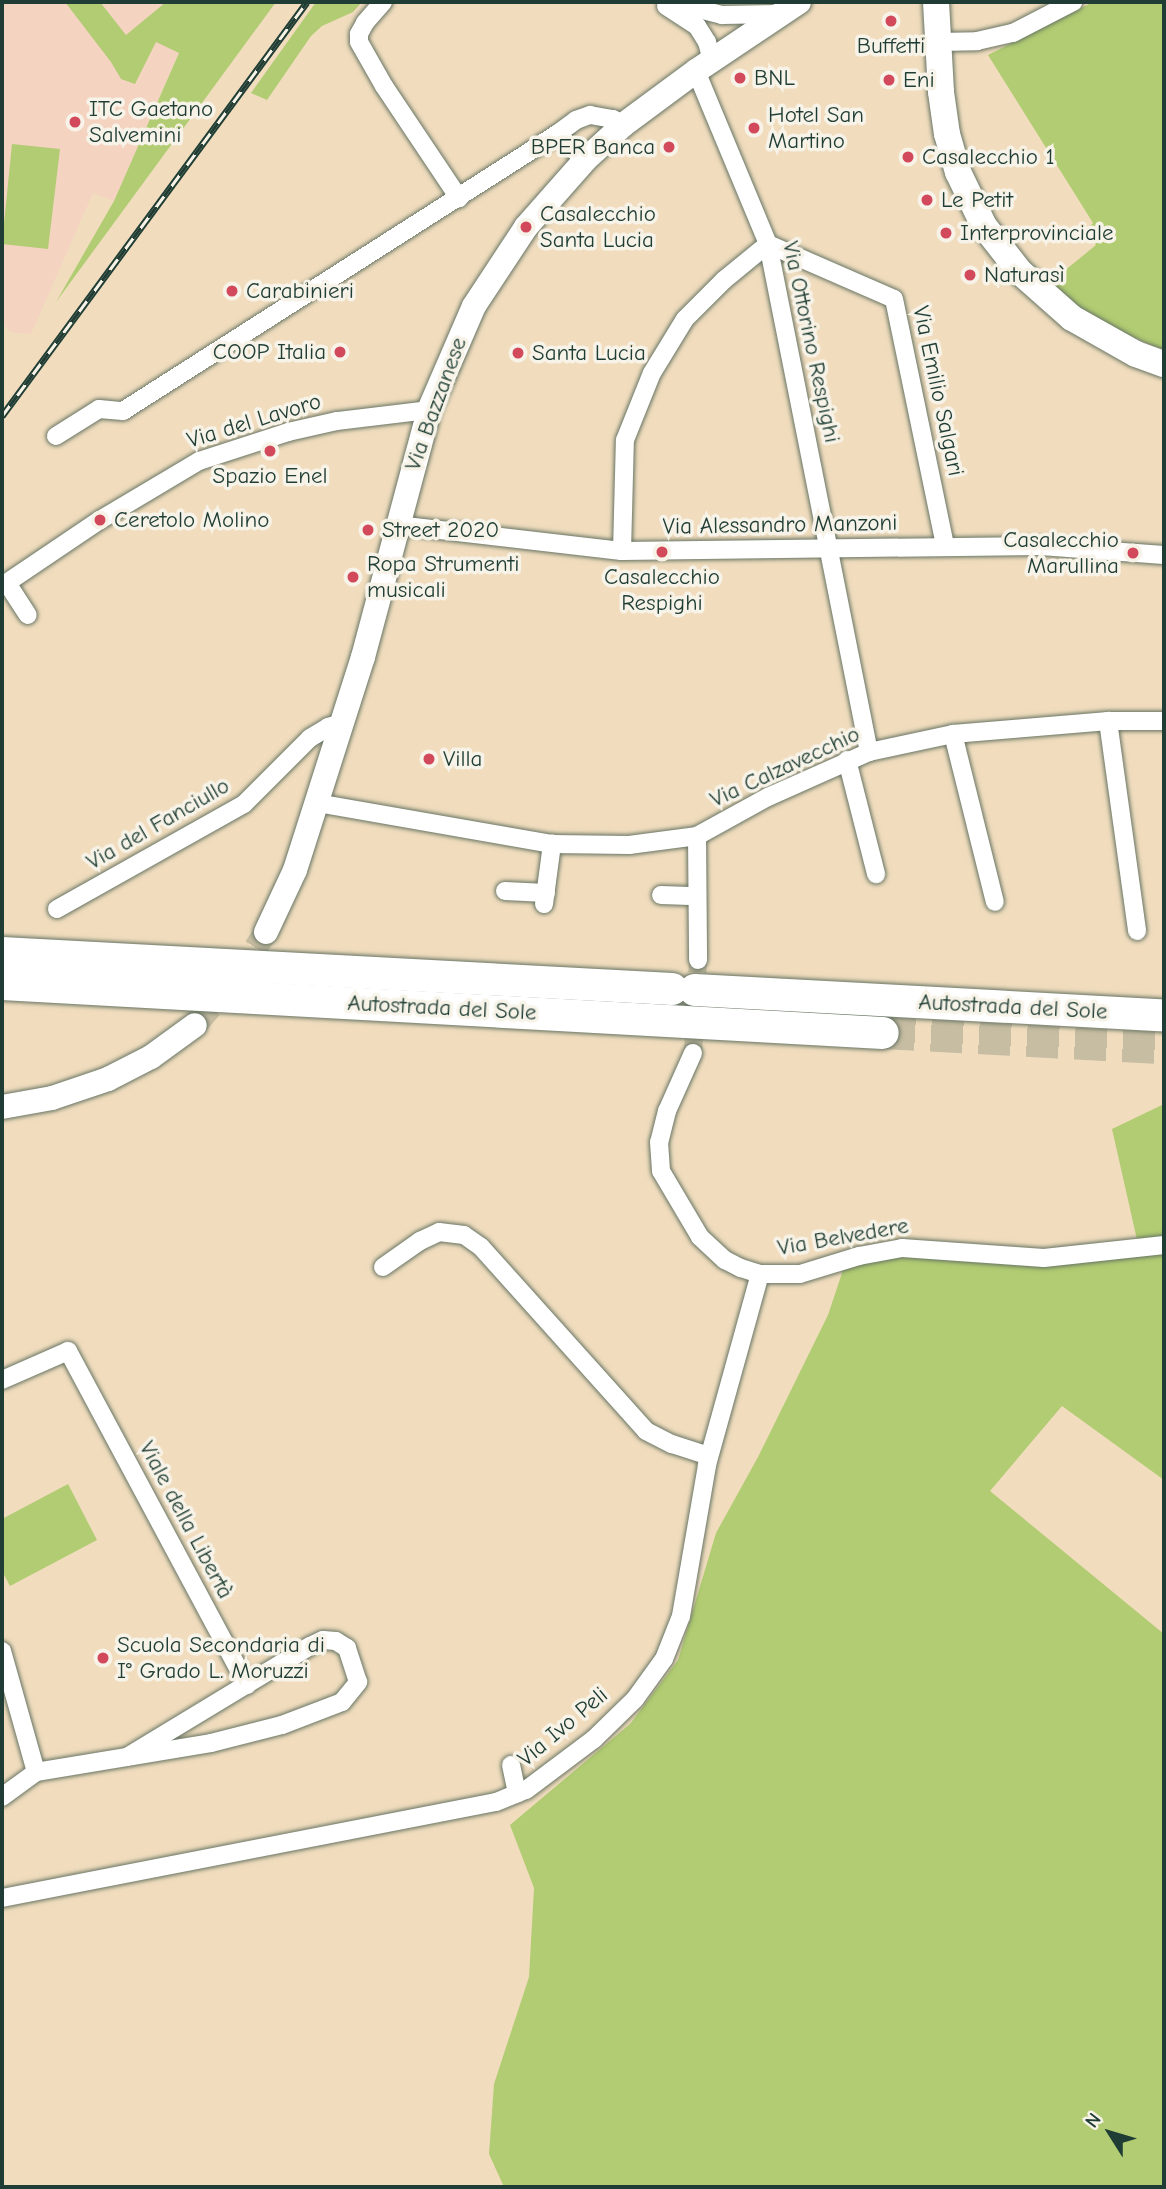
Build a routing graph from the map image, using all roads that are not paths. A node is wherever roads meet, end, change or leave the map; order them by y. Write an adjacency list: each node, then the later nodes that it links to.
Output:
1 (383, 2): 12 (street)
2 (660, 2): 8 (street, Via Ottorino Respighi)
3 (672, 2): 6 (street)
4 (1073, 2): 7 (street)
5 (933, 6): 7 (main road)
6 (790, 8): 8 (main road, Via Bazzanese)
7 (938, 42): 14 (main road)
8 (704, 66): 9 (main road, Via Bazzanese); 13 (street, Via Ottorino Respighi)
9 (623, 125): 10 (street); 11 (main road, Via Bazzanese)
10 (556, 134): 11 (street); 12 (street)
11 (584, 160): 15 (main road, Via Bazzanese)
12 (459, 198): 16 (street)
13 (768, 244): 18 (street, Via Emilio Salgari); 19 (street, Via Ottorino Respighi); 20 (street)
14 (1164, 364)
15 (429, 410): 17 (main road, Via Bazzanese); 22 (street, Via del Lavoro)
16 (56, 436)
17 (397, 525): 20 (street, Via Alessandro Manzoni); 26 (main road, Via Bazzanese)
18 (945, 546): 19 (street, Via Alessandro Manzoni); 21 (street, Via Alessandro Manzoni)
19 (829, 550): 20 (street, Via Alessandro Manzoni); 28 (street, Via Ottorino Respighi)
20 (622, 551)
21 (1164, 555)
22 (4, 584): 23 (street)
23 (28, 615)
24 (1108, 721): 25 (street, Via Calzavecchio); 27 (street, Via Calzavecchio); 39 (street)
25 (1164, 721)
26 (342, 723): 30 (main road, Via Bazzanese); 38 (street, Via del Fanciullo)
27 (953, 734): 28 (street, Via Calzavecchio); 37 (street)
28 (869, 752): 29 (street, Via Calzavecchio)
29 (847, 760): 31 (street, Via Calzavecchio); 33 (street)
30 (317, 803): 32 (street, Via Calzavecchio); 40 (main road, Via Bazzanese)
31 (697, 836): 32 (street, Via Calzavecchio); 36 (street)
32 (552, 844): 34 (street)
33 (876, 874)
34 (505, 891)
35 (661, 895): 36 (street)
36 (697, 895): 42 (street)
37 (995, 902)
38 (57, 909)
39 (1137, 931)
40 (266, 932)
41 (2, 953): 42 (highway, Autostrada del Sole)
42 (688, 980): 44 (highway, Autostrada del Sole)
43 (2, 984): 46 (highway, Autostrada del Sole)
44 (1164, 1015)
45 (195, 1025): 48 (main road)
46 (883, 1033)
47 (693, 1053): 51 (street, Via Belvedere)
48 (2, 1107)
49 (1164, 1245): 51 (street, Via Belvedere)
50 (383, 1267): 53 (street)
51 (760, 1273): 53 (street, Via Ivo Peli)
52 (2, 1380): 55 (street, Viale della Libertà)
53 (709, 1455): 59 (street, Via Ivo Peli)
54 (2, 1651): 58 (street)
55 (247, 1685): 56 (street); 56 (street)
56 (127, 1757): 58 (street)
57 (510, 1765): 59 (street)
58 (36, 1772): 60 (street)
59 (517, 1793): 61 (street, Via Ivo Peli)
60 (2, 1797)
61 (2, 1898)

